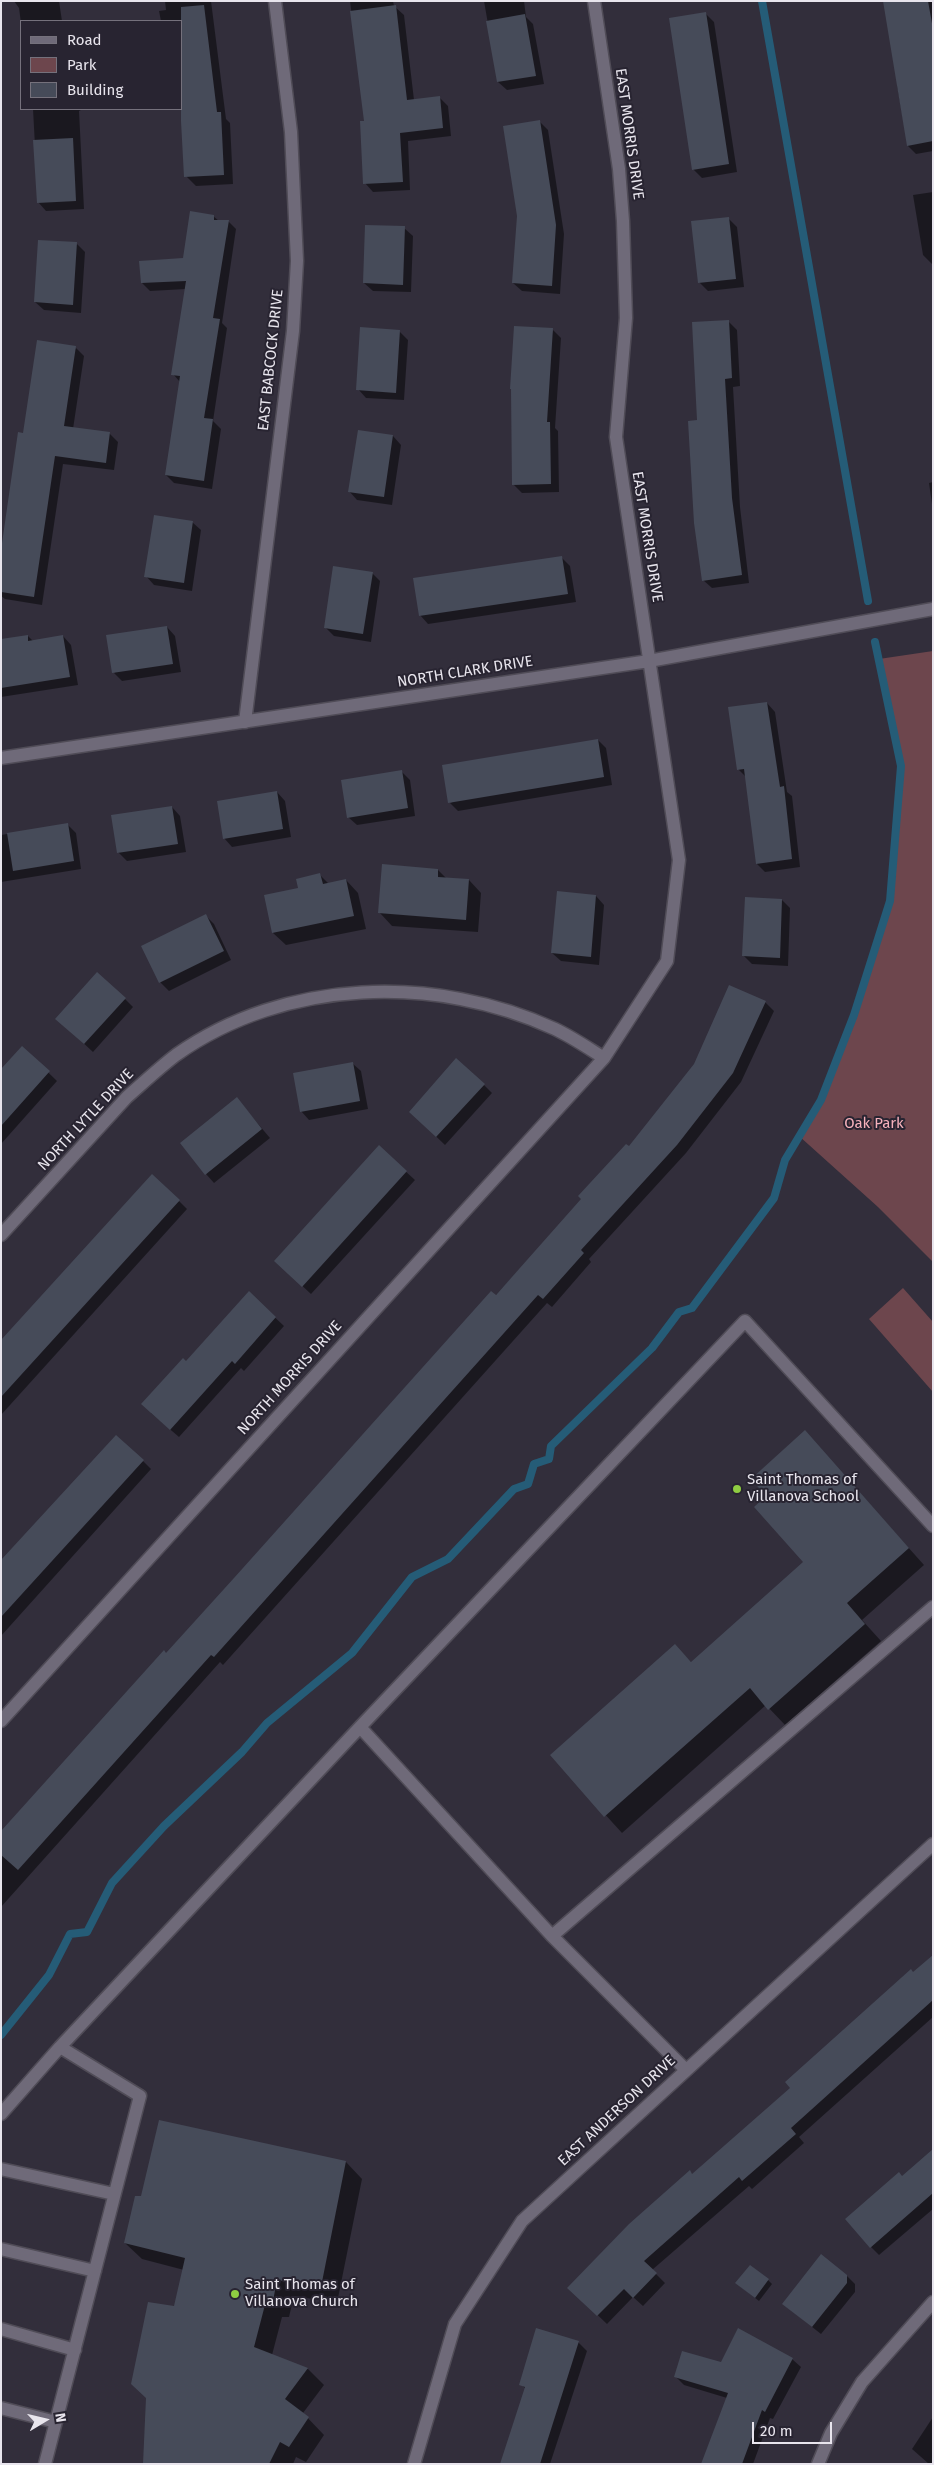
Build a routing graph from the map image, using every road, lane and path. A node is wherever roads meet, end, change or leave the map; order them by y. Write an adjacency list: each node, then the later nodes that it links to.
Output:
1 (275, 1): 5 (street, EAST BABCOCK DRIVE)
2 (594, 1): 4 (street, EAST MORRIS DRIVE)
3 (933, 609): 4 (street, NORTH CLARK DRIVE)
4 (649, 660): 5 (street, NORTH CLARK DRIVE); 7 (street, EAST MORRIS DRIVE)
5 (245, 722): 6 (street, NORTH CLARK DRIVE)
6 (1, 758)
7 (604, 1058): 8 (street, NORTH LYTLE DRIVE); 11 (street, NORTH MORRIS DRIVE)
8 (1, 1236)
9 (933, 1526): 12 (street)
10 (933, 1607): 14 (street)
11 (1, 1721)
12 (360, 1727): 14 (street); 15 (street)
13 (933, 1844): 16 (street, EAST ANDERSON DRIVE)
14 (552, 1936): 16 (street)
15 (60, 2047): 17 (street); 19 (street)
16 (685, 2069): 28 (street, EAST ANDERSON DRIVE)
17 (1, 2114)
18 (1, 2169): 19 (street)
19 (114, 2194): 21 (street)
20 (1, 2249): 21 (street)
21 (95, 2271): 24 (street)
22 (933, 2302): 29 (street)
23 (1, 2329): 24 (street)
24 (75, 2350): 26 (street)
25 (1, 2408): 26 (street)
26 (56, 2422): 27 (street)
27 (45, 2464)
28 (414, 2464)
29 (818, 2464)

